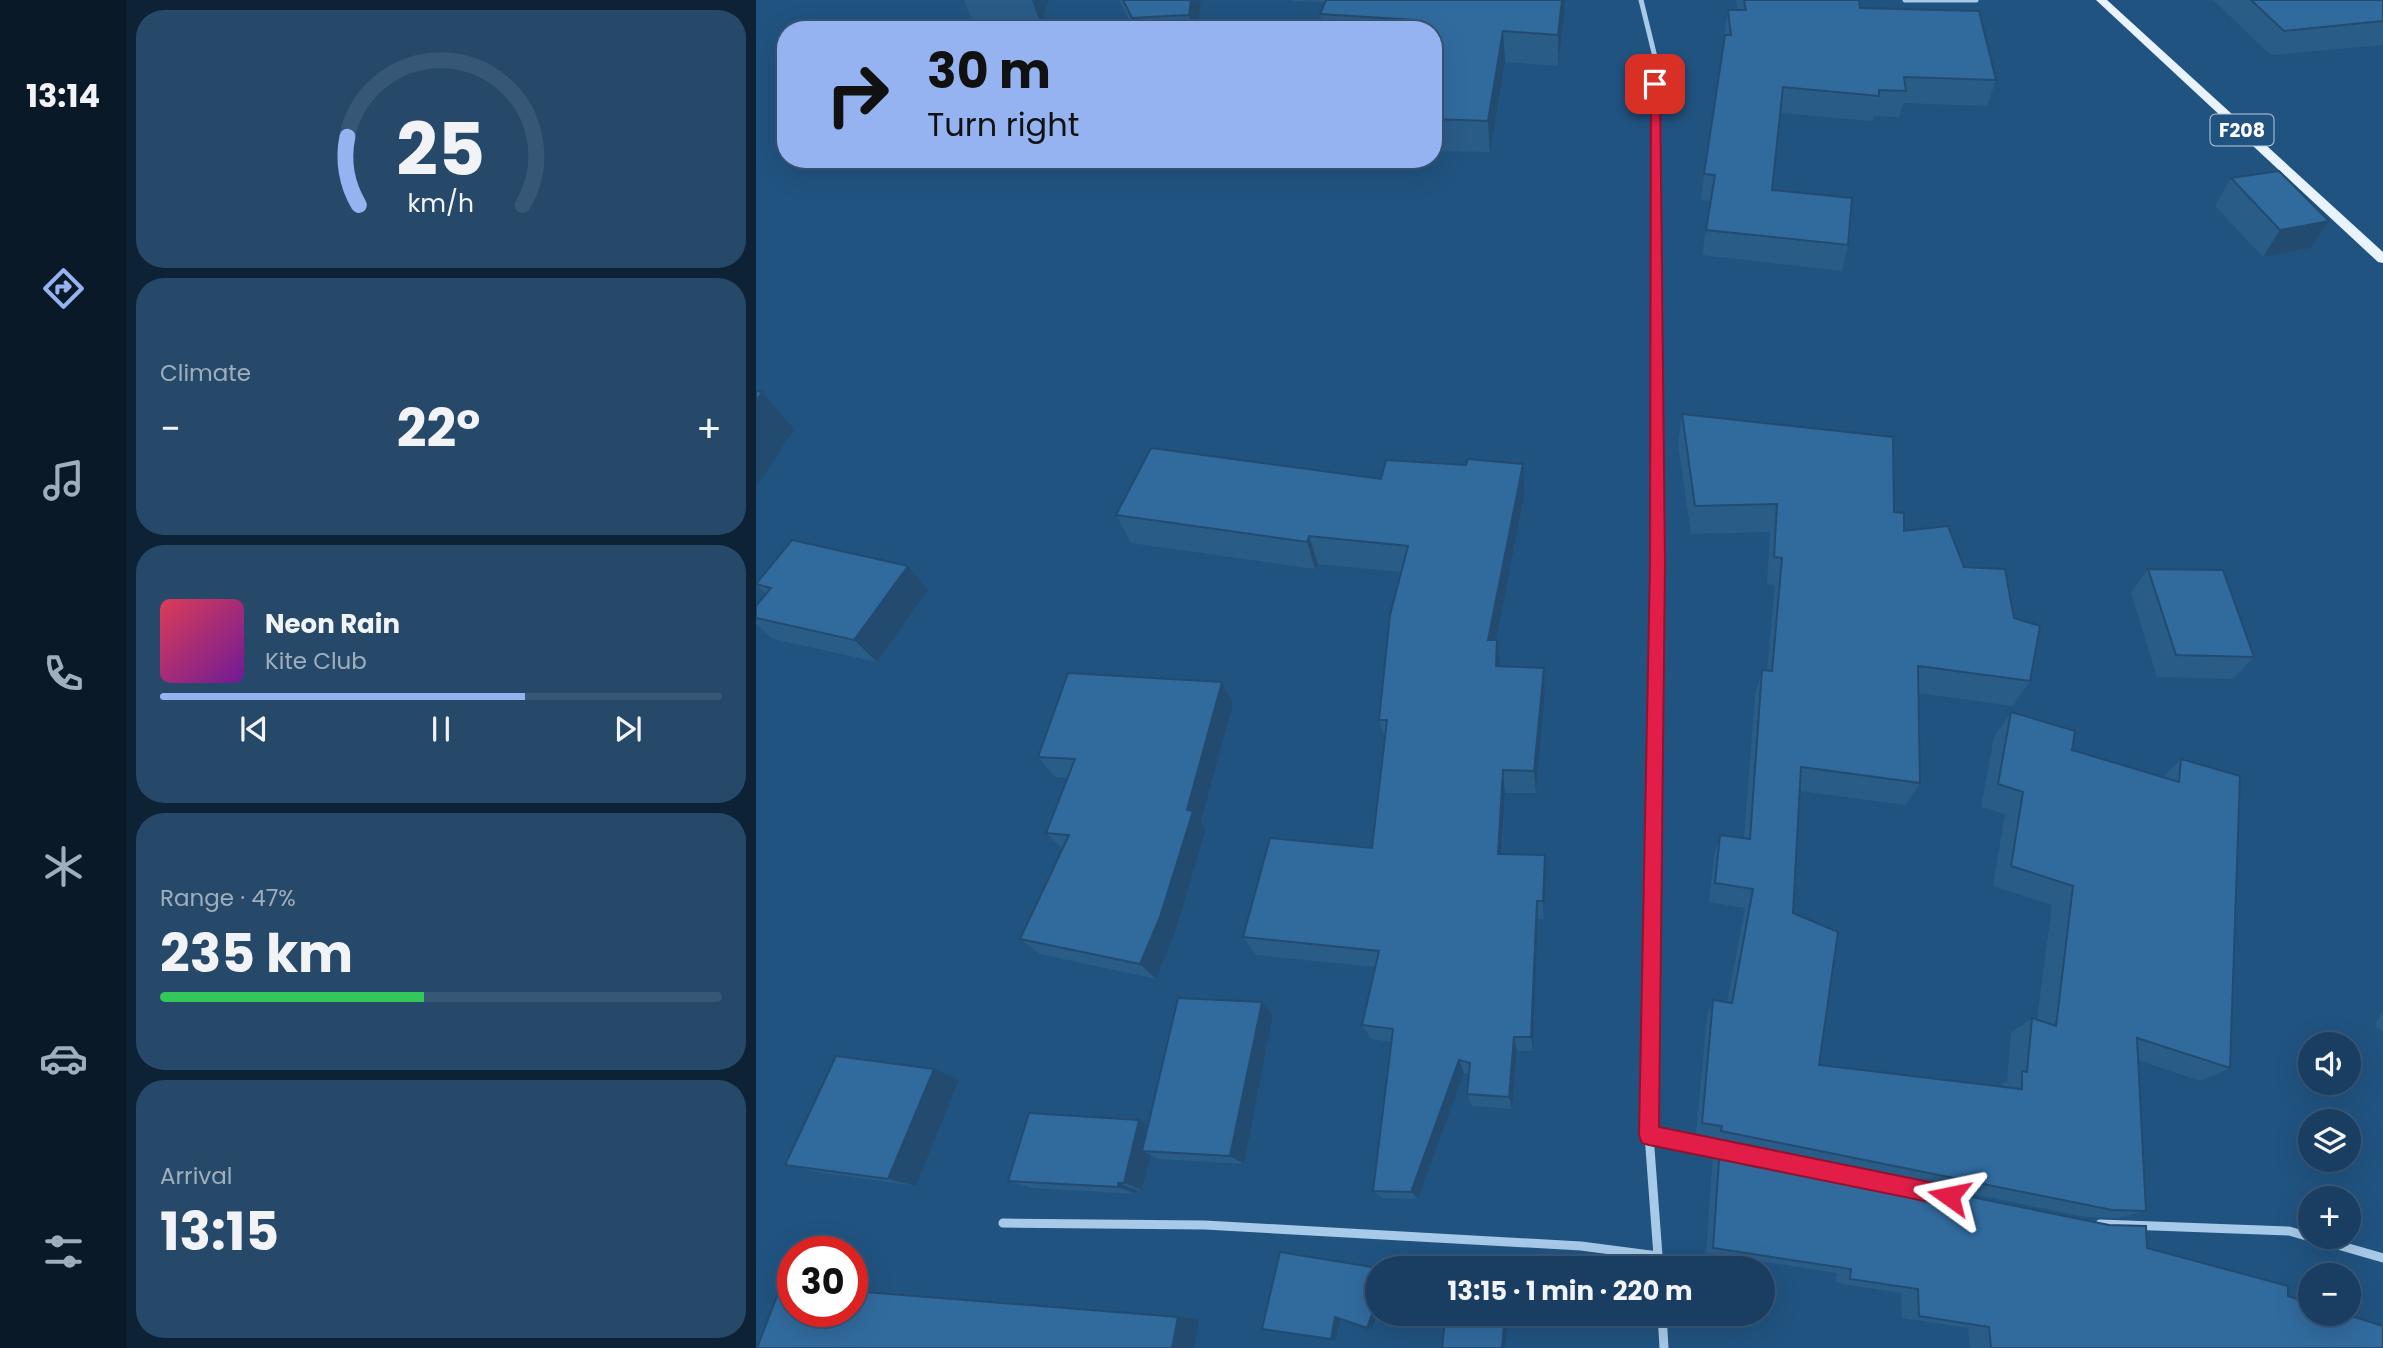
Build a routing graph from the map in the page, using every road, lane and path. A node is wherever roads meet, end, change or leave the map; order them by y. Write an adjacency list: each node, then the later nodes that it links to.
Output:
1 (1642, 0): 6 (street)
2 (1905, 0): 3 (street)
3 (1976, 0)
4 (2101, 0): 5 (main road, F208)
5 (2383, 259)
6 (1649, 1135): 7 (street); 10 (street)
7 (1731, 1152)
8 (1003, 1223): 10 (street)
9 (2085, 1224): 11 (street)
10 (1658, 1256)
11 (2383, 1258)
12 (1663, 1326): 13 (street)
13 (1664, 1348)

